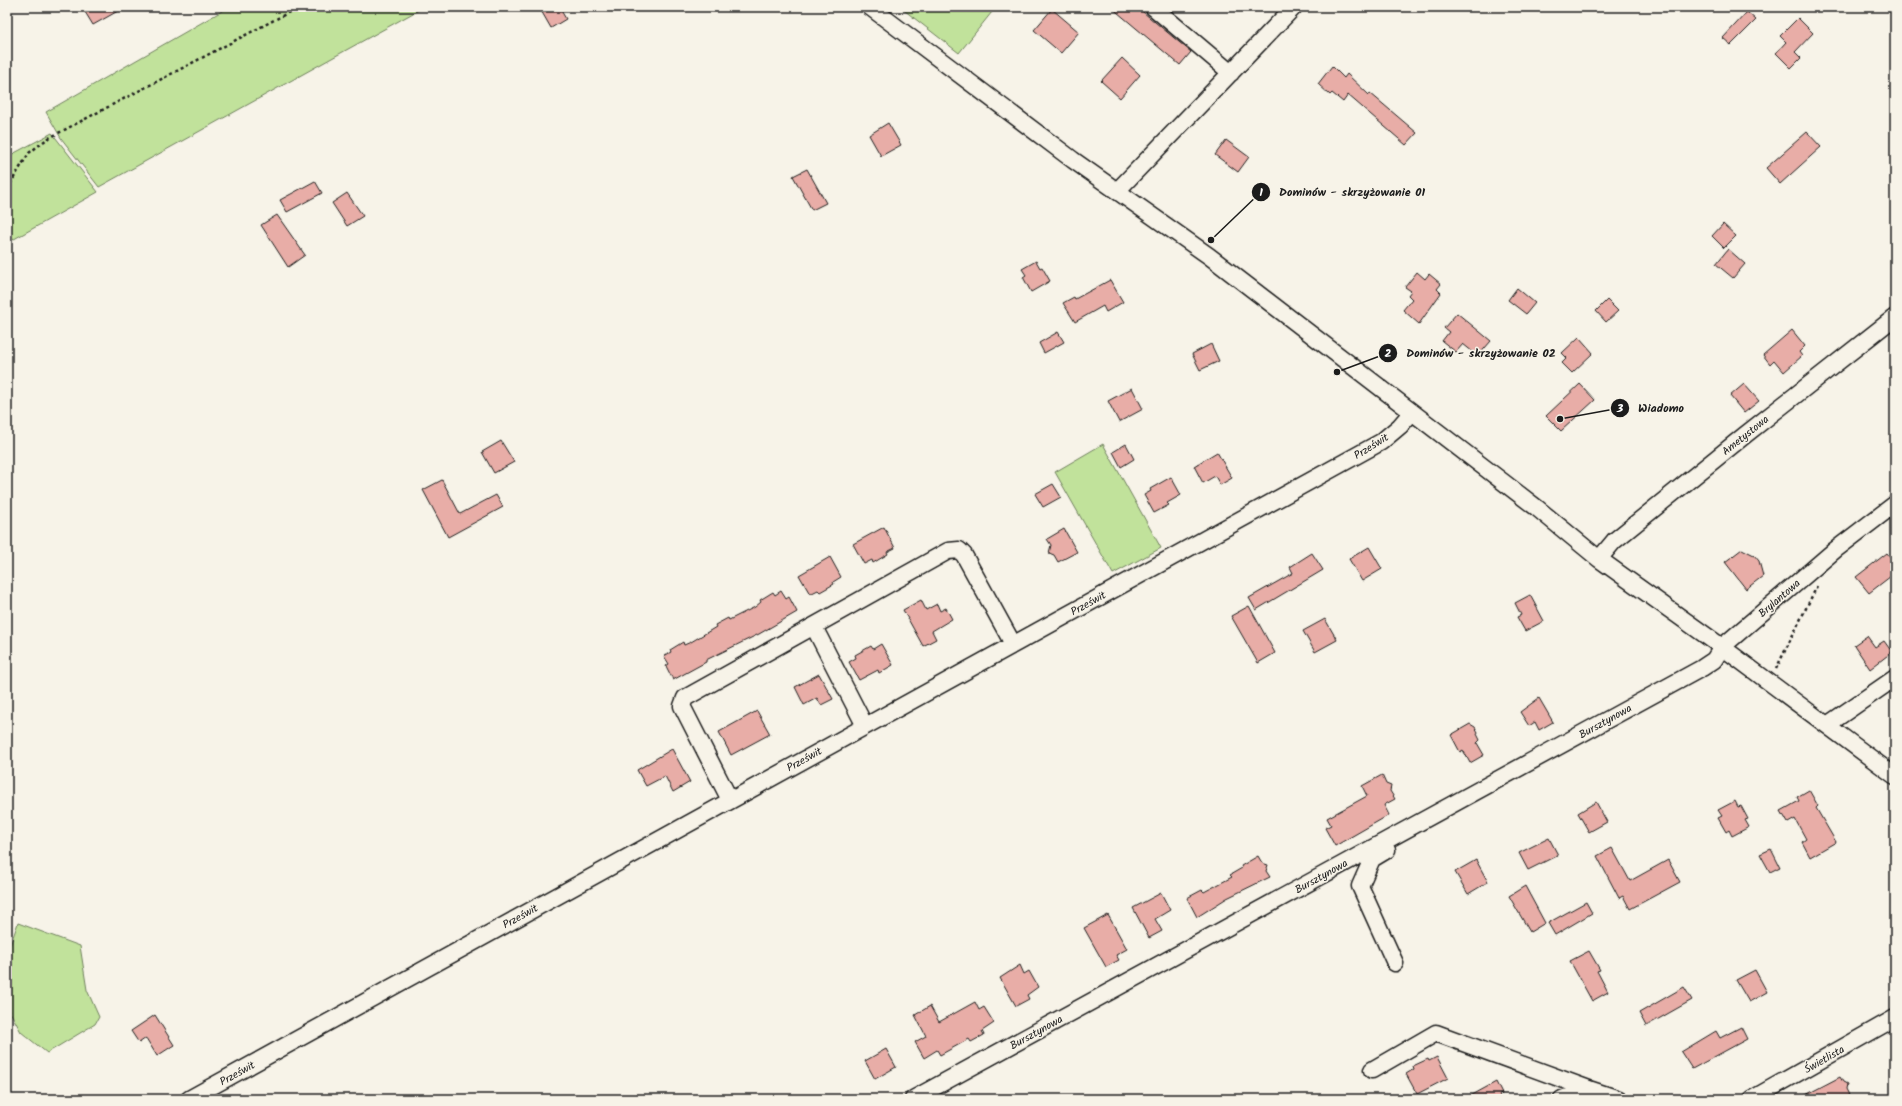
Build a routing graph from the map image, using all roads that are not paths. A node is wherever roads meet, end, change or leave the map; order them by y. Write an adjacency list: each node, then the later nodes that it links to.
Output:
1 (870, 7): 5 (street)
2 (1153, 7): 4 (street)
3 (1294, 7): 4 (street)
4 (1231, 73): 5 (street)
5 (1116, 190): 7 (street)
6 (1895, 317): 9 (street, Ametystowa)
7 (1412, 412): 9 (street); 11 (street, Prześwit)
8 (1895, 504): 12 (street, Brylantowa)
9 (1599, 559): 12 (street)
10 (814, 627): 11 (street); 15 (street); 17 (street)
11 (1014, 644): 15 (street, Prześwit)
12 (1728, 651): 14 (street); 18 (street); 23 (street, Bursztynowa)
13 (1895, 678): 14 (street)
14 (1827, 725): 16 (street)
15 (865, 726): 17 (street, Prześwit)
16 (1895, 776)
17 (730, 800): 22 (street, Prześwit)
18 (1395, 963)
19 (1895, 1018): 26 (street, Świetlista)
20 (1372, 1070): 21 (street)
21 (1589, 1089): 24 (street); 25 (street)
22 (189, 1099)
23 (913, 1099)
24 (1562, 1099)
25 (1619, 1099)
26 (1752, 1099)

